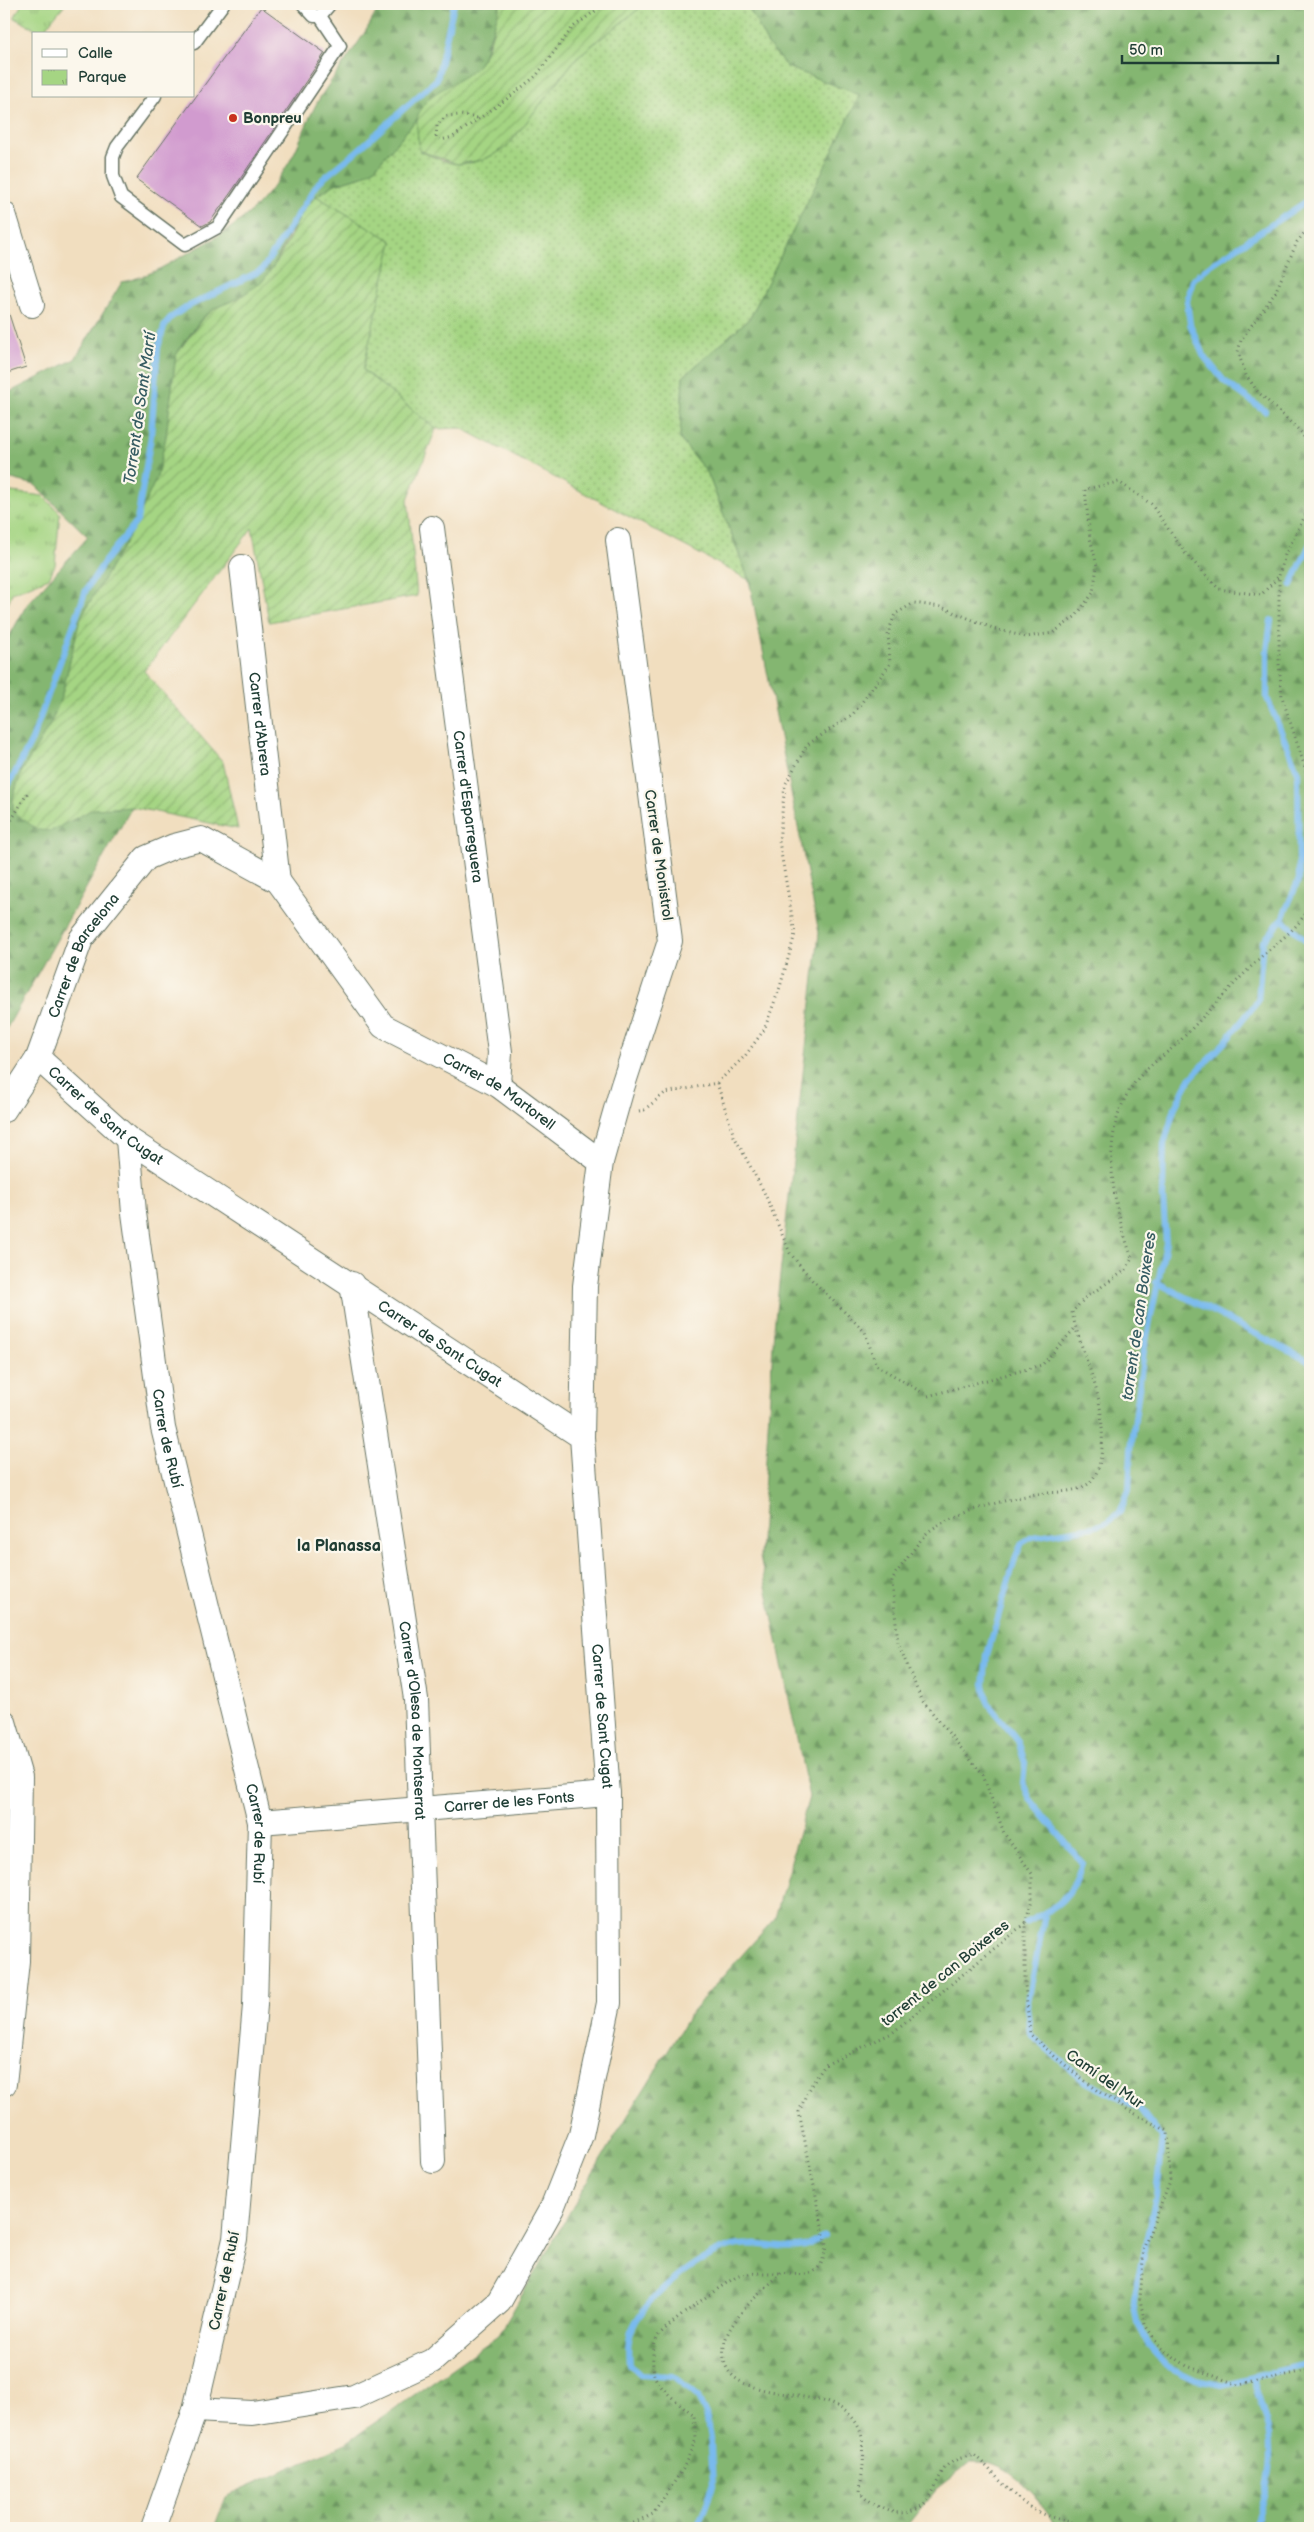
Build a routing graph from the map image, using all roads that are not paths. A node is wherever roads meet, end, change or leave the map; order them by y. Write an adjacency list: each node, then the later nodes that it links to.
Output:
1 (223, 4): 5 (lane)
2 (303, 4): 4 (lane)
3 (330, 4): 4 (lane)
4 (320, 16): 6 (lane)
5 (195, 42)
6 (154, 98)
7 (4, 214): 8 (street)
8 (32, 305)
9 (432, 528): 15 (street, Carrer d'Esparreguera)
10 (618, 540): 18 (street, Carrer de Monistrol)
11 (242, 567): 13 (street, Carrer d'Abrera)
12 (201, 839): 13 (street, Carrer de Martorell); 14 (street, Carrer de Barcelona)
13 (278, 881): 15 (street, Carrer de Martorell)
14 (38, 1058): 16 (street, Carrer de Barcelona); 17 (street, Carrer de Sant Cugat)
15 (498, 1085): 18 (street, Carrer de Martorell)
16 (4, 1110)
17 (128, 1139): 19 (street, Carrer de Sant Cugat); 24 (street, Carrer de Rubí)
18 (601, 1162): 20 (street)
19 (352, 1284): 20 (street, Carrer de Sant Cugat); 23 (street, Carrer d'Olesa de Montserrat)
20 (582, 1437): 22 (street, Carrer de Sant Cugat)
21 (4, 1722): 25 (street)
22 (608, 1794): 23 (street, Carrer de les Fonts); 28 (street, Carrer de Sant Cugat)
23 (418, 1809): 24 (street, Carrer de les Fonts); 27 (street, Carrer d'Olesa de Montserrat)
24 (260, 1822): 28 (street, Carrer de Rubí)
25 (11, 1960): 26 (street)
26 (4, 2084)
27 (433, 2161)
28 (195, 2410): 29 (street, Carrer de Rubí)
29 (153, 2528)

